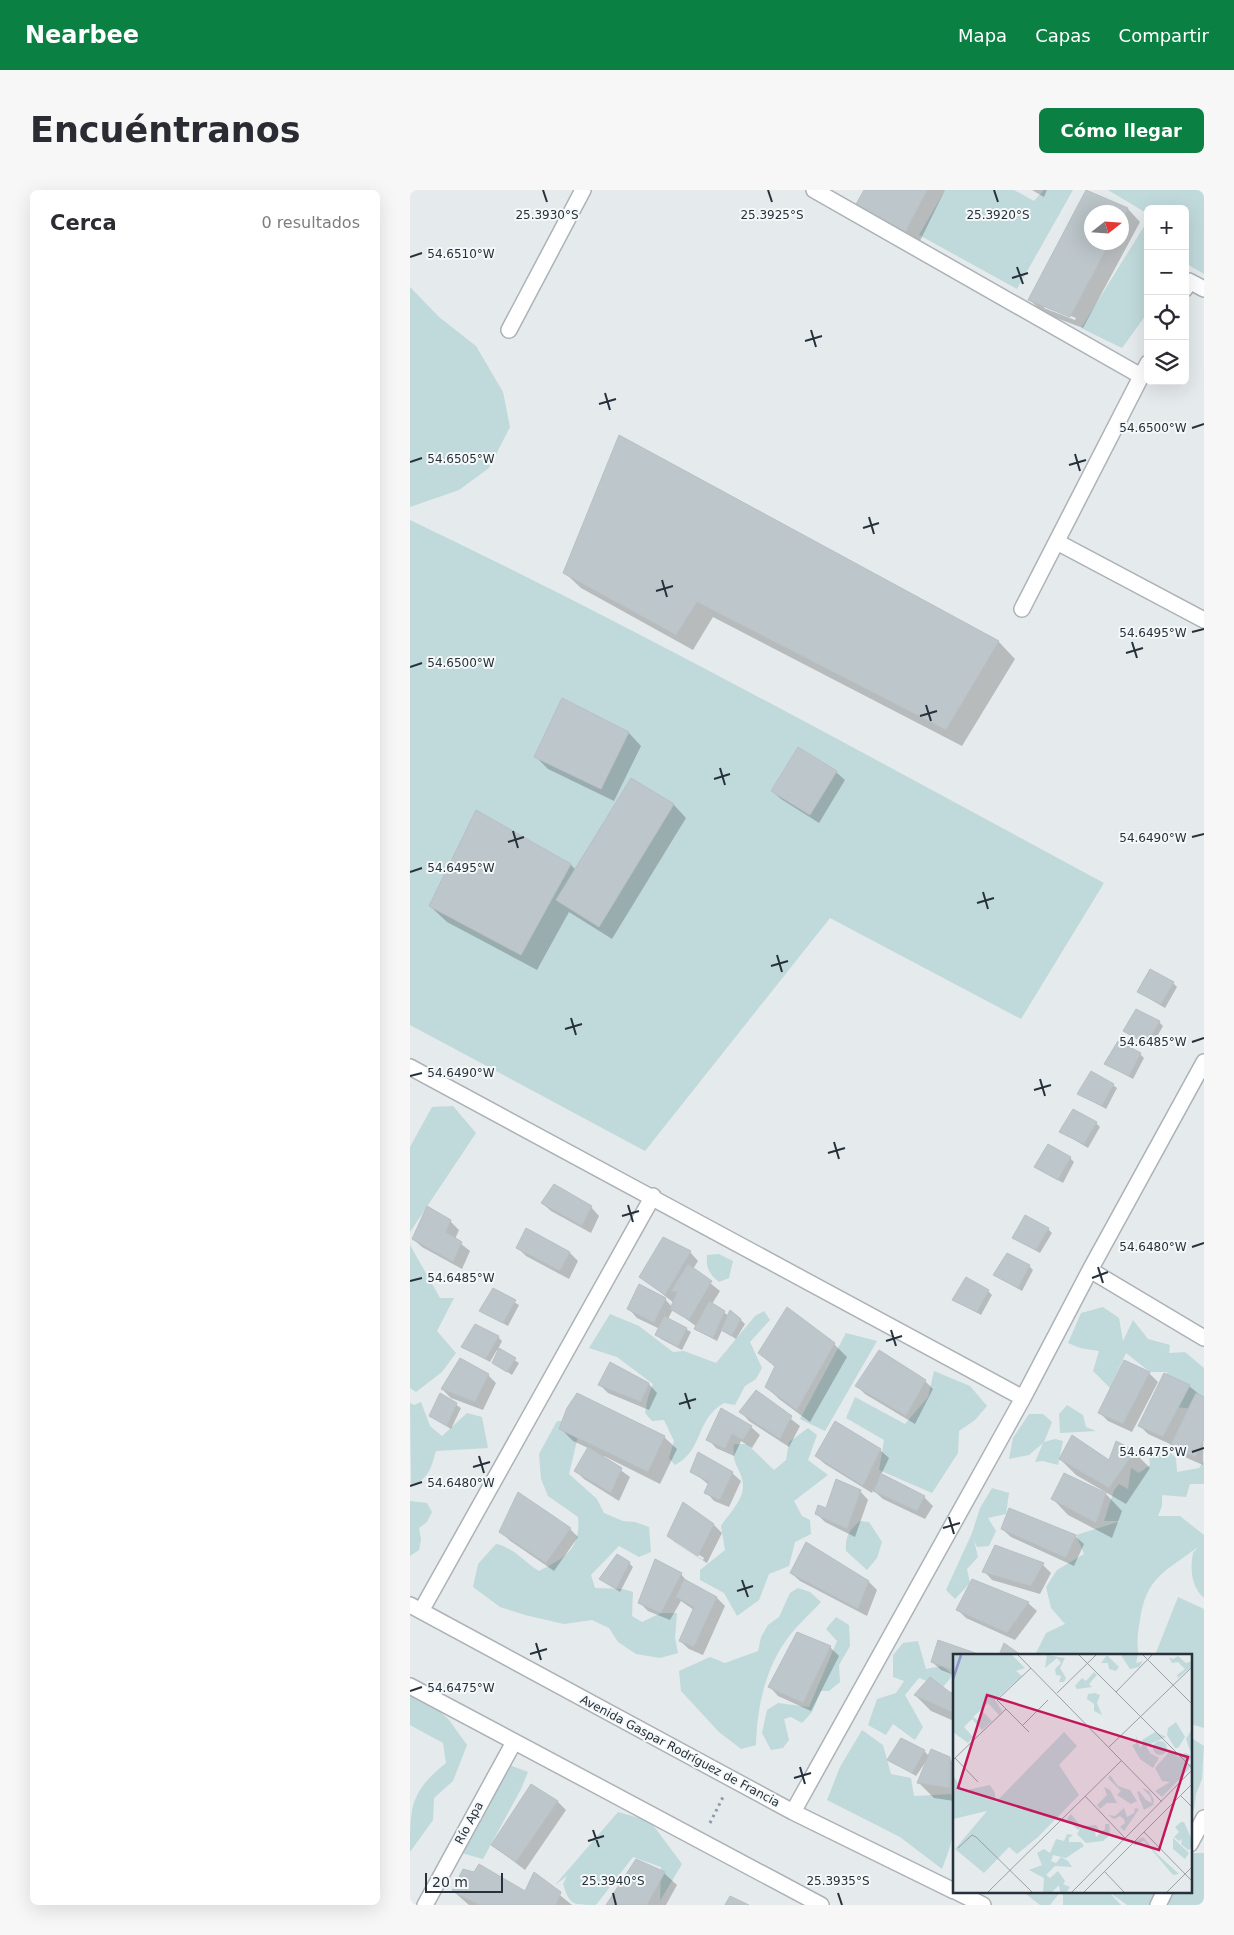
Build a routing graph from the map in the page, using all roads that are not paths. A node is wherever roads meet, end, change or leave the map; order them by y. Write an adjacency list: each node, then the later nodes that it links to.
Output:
1 (583, 190): 5 (street)
2 (814, 190): 6 (street)
3 (1189, 283): 4 (street)
4 (1204, 289)
5 (509, 330)
6 (1144, 369): 7 (street)
7 (1057, 542): 8 (street); 9 (street)
8 (1022, 609)
9 (1204, 620)
10 (1204, 1062): 13 (street)
11 (410, 1067): 12 (street)
12 (653, 1196): 15 (street); 16 (street)
13 (1090, 1270): 14 (street); 15 (street)
14 (1204, 1338)
15 (1023, 1398): 19 (street)
16 (416, 1608): 19 (street, Avenida Gaspar Rodríguez de Francia)
17 (410, 1686): 18 (street)
18 (514, 1742): 25 (street, Río Apa); 26 (street)
19 (793, 1812): 22 (street, Avenida Gaspar Rodríguez de Francia)
20 (1204, 1818): 21 (street)
21 (1192, 1840)
22 (953, 1890)
23 (957, 1892): 27 (street, Avenida Gaspar Rodríguez de Francia)
24 (1164, 1892): 28 (street)
25 (425, 1905)
26 (821, 1905)
27 (983, 1905)
28 (1158, 1905)

